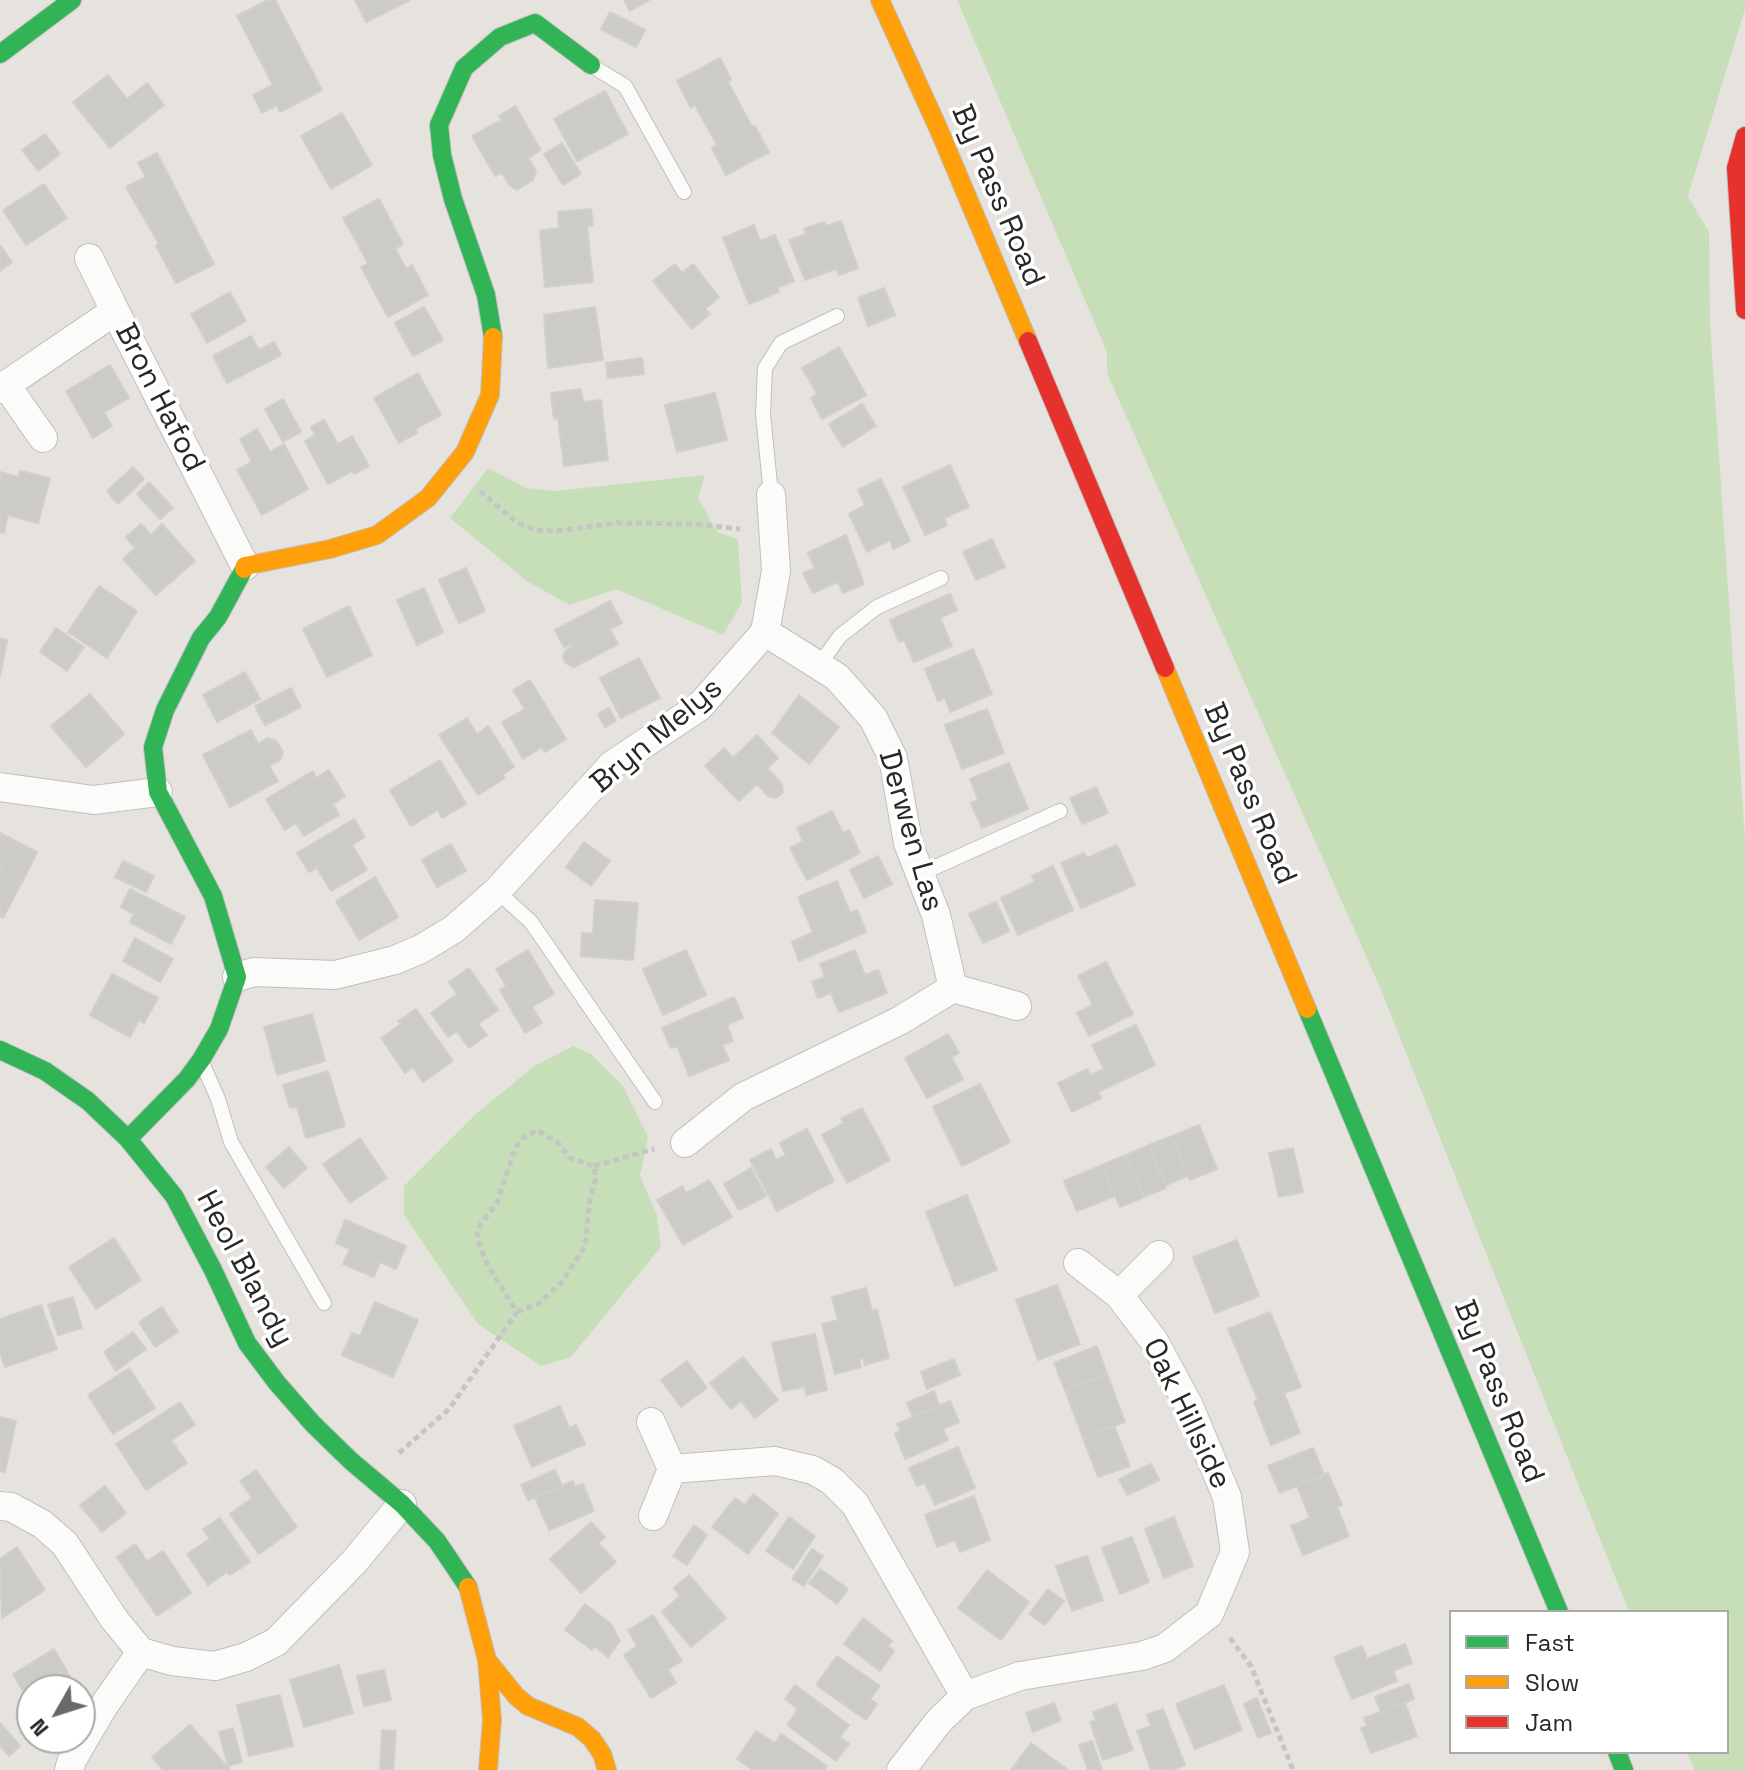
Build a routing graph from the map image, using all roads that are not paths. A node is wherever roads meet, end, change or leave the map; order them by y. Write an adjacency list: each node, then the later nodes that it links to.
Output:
1 (72, 0): 4 (street)
2 (880, 0): 41 (street, By Pass Road)
3 (538, 11): 5 (street); 15 (street)
4 (0, 54)
5 (591, 65): 7 (lane)
6 (1745, 136): 9 (street)
7 (684, 192)
8 (89, 258): 10 (street)
9 (1745, 310)
10 (115, 311): 12 (street, Bron Hafod); 15 (street, Bron Hafod)
11 (837, 316): 14 (lane)
12 (3, 387): 13 (street)
13 (43, 438)
14 (771, 495): 17 (street)
15 (245, 566): 20 (street)
16 (941, 578): 18 (lane)
17 (765, 632): 18 (street, Derwen Las); 23 (street, Bryn Melys)
18 (819, 665): 22 (street, Derwen Las)
19 (0, 787): 20 (street)
20 (158, 792): 24 (street)
21 (1060, 811): 22 (lane)
22 (920, 874): 25 (street, Derwen Las)
23 (497, 891): 24 (street, Bryn Melys); 29 (lane)
24 (237, 977): 28 (street)
25 (953, 988): 26 (street); 31 (street)
26 (1017, 1006)
27 (0, 1050): 30 (street, Heol Blandy)
28 (201, 1060): 30 (street); 35 (lane)
29 (655, 1102)
30 (128, 1139): 38 (street, Heol Blandy)
31 (685, 1143)
32 (1159, 1255): 34 (street)
33 (1078, 1263): 34 (street, Oak Hillside)
34 (1119, 1295): 44 (street, Oak Hillside)
35 (324, 1303)
36 (651, 1422): 37 (street)
37 (672, 1469): 40 (street); 44 (street)
38 (402, 1504): 42 (street); 43 (street, Heol Blandy)
39 (0, 1506): 42 (street)
40 (653, 1516)
41 (1558, 1610)
42 (141, 1652): 46 (street)
43 (487, 1660): 45 (street); 47 (street, Heol Blandy)
44 (965, 1696): 49 (street, Oak Hillside)
45 (561, 1721): 47 (street); 48 (street)
46 (69, 1770)
47 (488, 1770)
48 (607, 1770)
49 (901, 1770)

